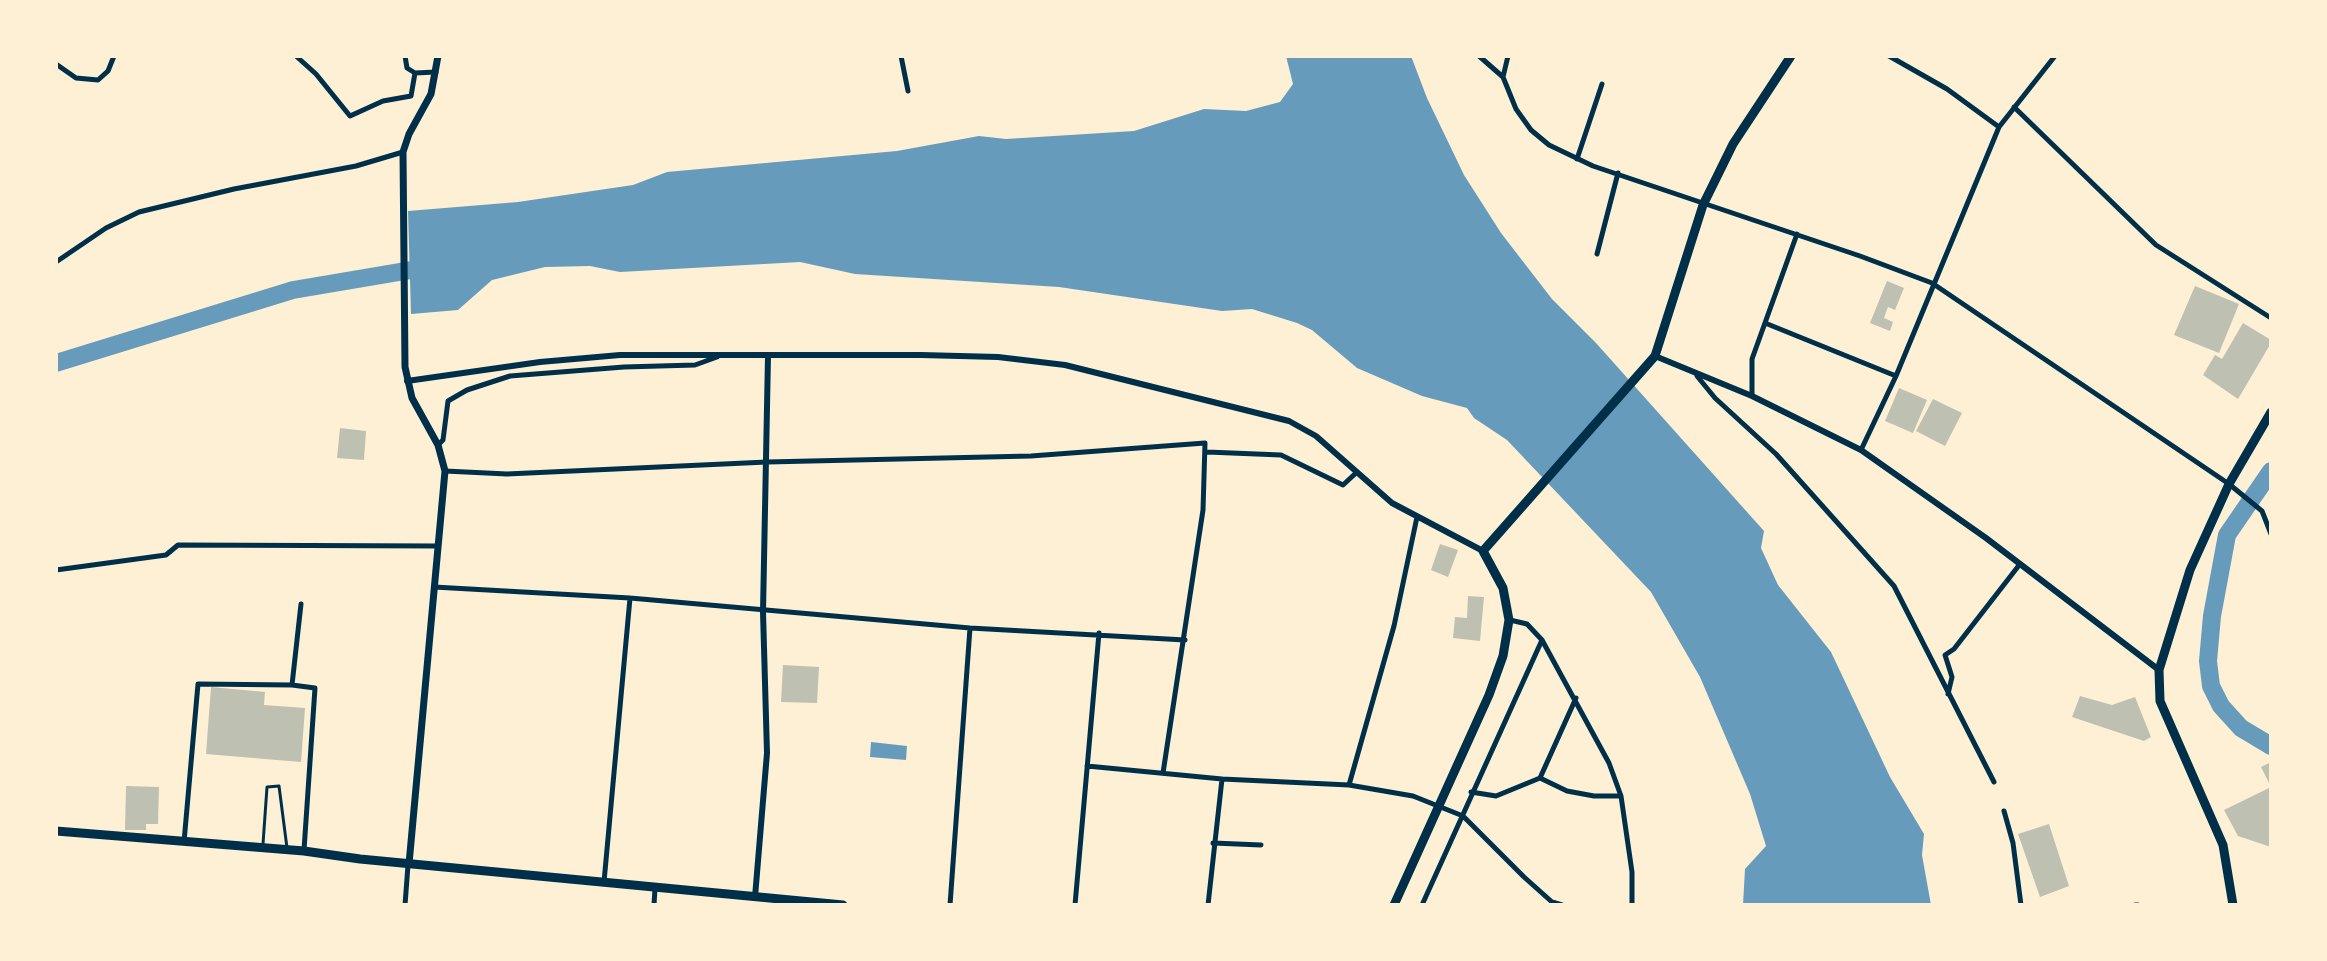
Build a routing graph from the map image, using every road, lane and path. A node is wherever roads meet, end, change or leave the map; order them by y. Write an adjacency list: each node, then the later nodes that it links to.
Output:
1 (114, 56): 11 (street)
2 (296, 56): 13 (street)
3 (405, 56): 13 (street)
4 (438, 56): 12 (main road)
5 (901, 56): 16 (street)
6 (1479, 56): 14 (street)
7 (1508, 56): 14 (street)
8 (1791, 56): 22 (highway)
9 (1889, 56): 18 (street)
10 (2055, 56): 17 (street)
11 (56, 64)
12 (436, 72): 13 (street); 19 (main road)
13 (415, 73)
14 (1503, 77): 20 (street)
15 (1602, 84): 20 (street)
16 (908, 91)
17 (2014, 107): 18 (street); 27 (street)
18 (1999, 127): 26 (street)
19 (403, 152): 25 (street); 34 (main road)
20 (1577, 159): 21 (street)
21 (1618, 173): 22 (street); 24 (street)
22 (1703, 205): 23 (street); 31 (highway)
23 (1797, 234): 26 (street); 28 (street)
24 (1597, 254)
25 (56, 262)
26 (1932, 283): 33 (street); 43 (street)
27 (2271, 318)
28 (1765, 323): 33 (street); 35 (street)
29 (721, 355): 30 (street); 34 (street); 37 (street)
30 (768, 356): 40 (street); 42 (street)
31 (1655, 356): 32 (street); 49 (highway)
32 (1697, 376): 35 (street); 63 (street)
33 (1896, 376): 38 (street)
34 (407, 381): 37 (main road)
35 (1752, 396): 38 (street)
36 (2271, 412): 43 (highway)
37 (438, 445): 41 (main road)
38 (1861, 450): 50 (street)
39 (1207, 452): 40 (street); 42 (street); 59 (street)
40 (767, 462): 41 (street); 55 (street)
41 (445, 471): 48 (main road)
42 (1358, 472): 45 (street)
43 (2229, 484): 44 (street); 61 (highway)
44 (2259, 509): 46 (street); 47 (street)
45 (1417, 517): 49 (street); 70 (street)
46 (2271, 517)
47 (2271, 534)
48 (437, 546): 51 (street); 52 (main road)
49 (1483, 551): 56 (highway)
50 (2020, 564): 61 (street); 63 (street)
51 (56, 570)
52 (434, 587): 53 (street); 83 (main road)
53 (630, 598): 55 (street); 84 (street)
54 (301, 604): 62 (street)
55 (763, 612): 57 (street); 86 (street)
56 (1509, 620): 60 (street); 73 (highway)
57 (970, 628): 58 (street); 92 (street)
58 (1099, 633): 59 (street); 65 (street)
59 (1185, 640): 66 (street)
60 (1542, 640): 64 (street); 71 (street)
61 (2159, 670): 100 (highway)
62 (292, 685): 77 (street); 82 (street)
63 (1948, 695): 69 (street)
64 (1577, 697): 67 (street); 72 (street)
65 (1087, 766): 66 (street); 93 (street)
66 (1163, 773): 68 (street)
67 (1540, 778): 71 (street); 72 (street)
68 (1222, 779): 70 (street); 78 (street)
69 (1994, 782)
70 (1349, 785): 73 (street)
71 (1471, 792): 75 (street)
72 (1621, 796): 98 (street)
73 (1439, 806): 75 (street); 95 (highway)
74 (2004, 811): 99 (street)
75 (1463, 816): 88 (street); 96 (street)
76 (56, 831): 77 (highway)
77 (184, 843): 80 (highway)
78 (1213, 843): 79 (street); 94 (street)
79 (1261, 845)
80 (263, 848): 81 (highway); 81 (lane)
81 (288, 850): 82 (highway)
82 (304, 851): 83 (highway)
83 (409, 864): 84 (highway); 89 (street)
84 (604, 882): 85 (highway)
85 (655, 887): 86 (highway); 90 (street)
86 (755, 897): 87 (highway)
87 (770, 902): 91 (highway)
88 (1550, 903): 97 (street)
89 (405, 905)
90 (654, 905)
91 (843, 905)
92 (950, 905)
93 (1075, 905)
94 (1208, 905)
95 (1394, 905)
96 (1422, 905)
97 (1562, 905)
98 (1631, 905)
99 (2021, 905)
100 (2233, 905)

